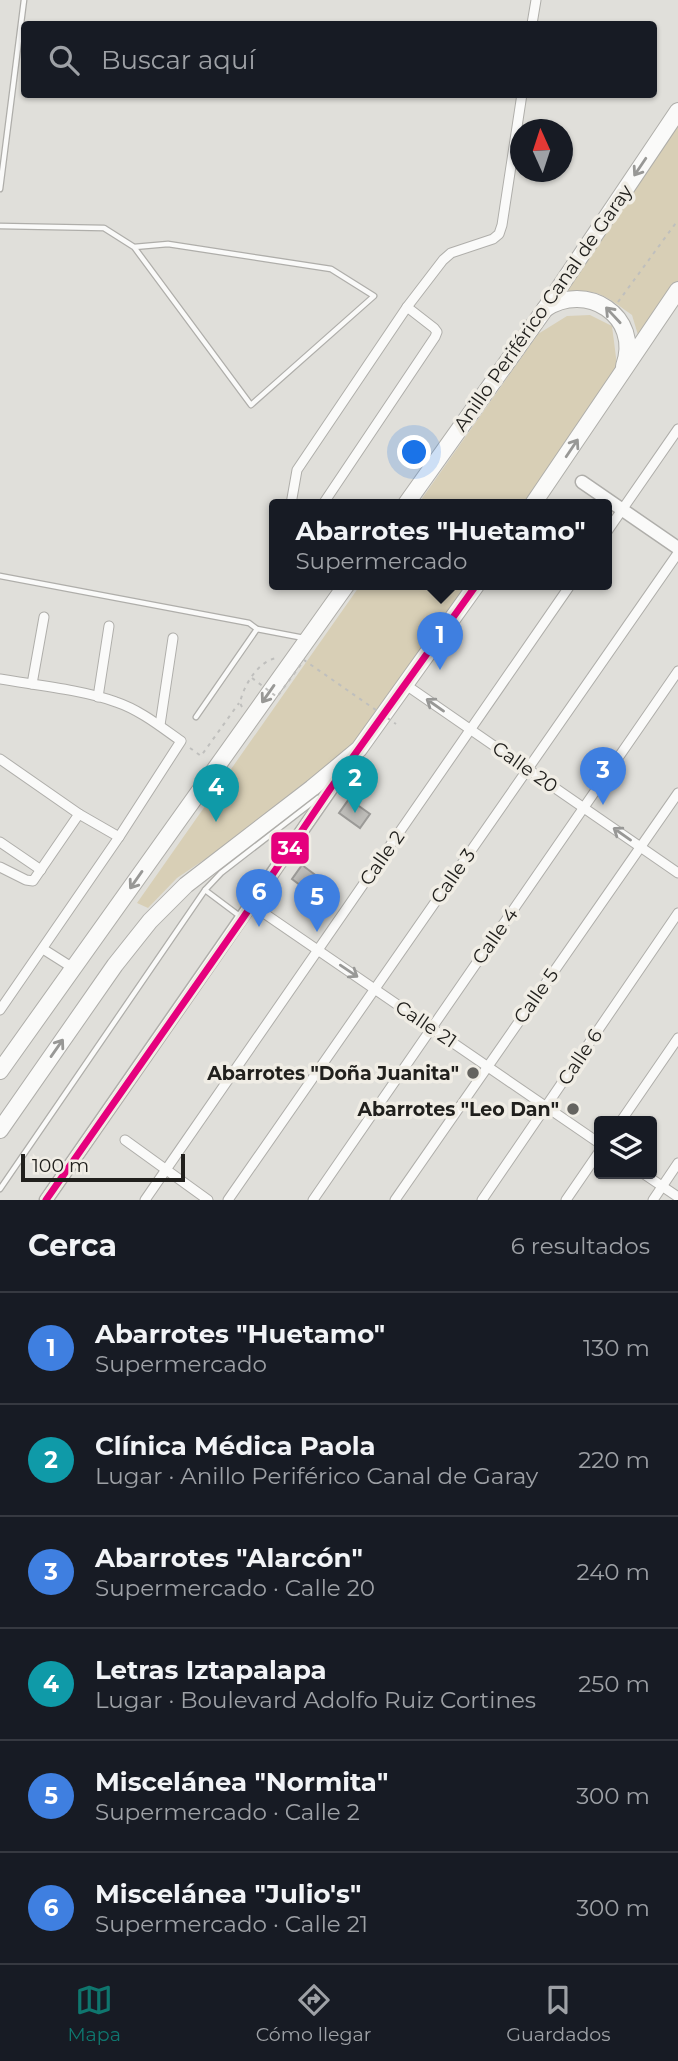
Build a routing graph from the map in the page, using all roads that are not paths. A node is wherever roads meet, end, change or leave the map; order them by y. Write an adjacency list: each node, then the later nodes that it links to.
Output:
1 (24, 0): 3 (lane)
2 (536, 0): 4 (street)
3 (21, 21)
4 (532, 21)
5 (21, 24): 8 (lane)
6 (521, 98): 12 (street)
7 (678, 111): 13 (highway, Anillo Periférico Canal de Garay, one-way to 13)
8 (0, 188)
9 (0, 226): 10 (lane)
10 (134, 247): 10 (lane)
11 (678, 290): 14 (highway)
12 (407, 307): 17 (street); 18 (street)
13 (545, 309): 14 (highway, one-way to 13); 19 (highway, Anillo Periférico Canal de Garay)
14 (619, 378): 20 (highway, one-way to 14)
15 (678, 429): 23 (street)
16 (582, 482): 21 (main road)
17 (292, 499)
18 (326, 499)
19 (410, 499)
20 (536, 499)
21 (606, 499)
22 (612, 503): 23 (main road)
23 (622, 510): 24 (street); 25 (main road)
24 (612, 524)
25 (678, 550): 45 (street, Calle 3)
26 (0, 576): 32 (lane)
27 (343, 590): 34 (highway)
28 (473, 590): 38 (highway)
29 (567, 590): 42 (street, Calle 2)
30 (44, 617): 37 (street)
31 (109, 626): 39 (street)
32 (257, 629): 34 (lane); 40 (lane)
33 (173, 638): 41 (street)
34 (307, 639): 62 (highway, one-way to 62)
35 (678, 671): 48 (street, Calle 4)
36 (0, 680): 37 (street)
37 (32, 684): 39 (street)
38 (406, 685): 42 (street, Calle 20, one-way to 38); 43 (highway)
39 (98, 697): 41 (street)
40 (196, 717)
41 (160, 725): 50 (street)
42 (470, 729): 45 (street, Calle 20); 61 (street, Calle 2)
43 (359, 749): 46 (main road); 71 (highway, one-way to 43)
44 (0, 759): 49 (street)
45 (528, 769): 48 (street, Calle 20); 63 (street, Calle 3)
46 (330, 789): 56 (lane); 57 (main road)
47 (678, 793): 52 (street, Calle 5)
48 (584, 808): 52 (street, Calle 20, one-way to 48); 65 (street, Calle 4)
49 (79, 814): 50 (street); 54 (street)
50 (119, 837): 60 (street)
51 (0, 842): 54 (street)
52 (640, 847): 55 (street, Calle 20); 67 (street, Calle 5)
53 (0, 867): 54 (street)
54 (41, 870)
55 (678, 873)
56 (205, 890): 59 (lane); 79 (lane)
57 (252, 905): 59 (main road); 61 (street, Calle 21)
58 (678, 913): 69 (street, Calle 6)
59 (243, 918): 81 (main road)
60 (43, 949): 62 (street); 64 (street)
61 (318, 950): 63 (street, Calle 21, one-way to 63); 76 (street, Calle 2)
62 (73, 968): 68 (highway)
63 (375, 989): 65 (street, Calle 21); 84 (street, Calle 3)
64 (0, 1010)
65 (432, 1028): 67 (street, Calle 21); 85 (street, Calle 4)
66 (678, 1038): 70 (street)
67 (488, 1066): 69 (street, Calle 21); 86 (street, Calle 5)
68 (0, 1071)
69 (547, 1107): 73 (street, Calle 21); 87 (street, Calle 6)
70 (624, 1116)
71 (0, 1130)
72 (125, 1140): 76 (street)
73 (594, 1140)
74 (594, 1159): 88 (street)
75 (678, 1163): 78 (street)
76 (165, 1171): 82 (street, Calle 2); 83 (street)
77 (652, 1179): 78 (street)
78 (662, 1186): 80 (street); 89 (street)
79 (0, 1189)
80 (678, 1197)
81 (46, 1200)
82 (145, 1200)
83 (208, 1200)
84 (228, 1200)
85 (313, 1200)
86 (396, 1200)
87 (482, 1200)
88 (566, 1200)
89 (653, 1200)

